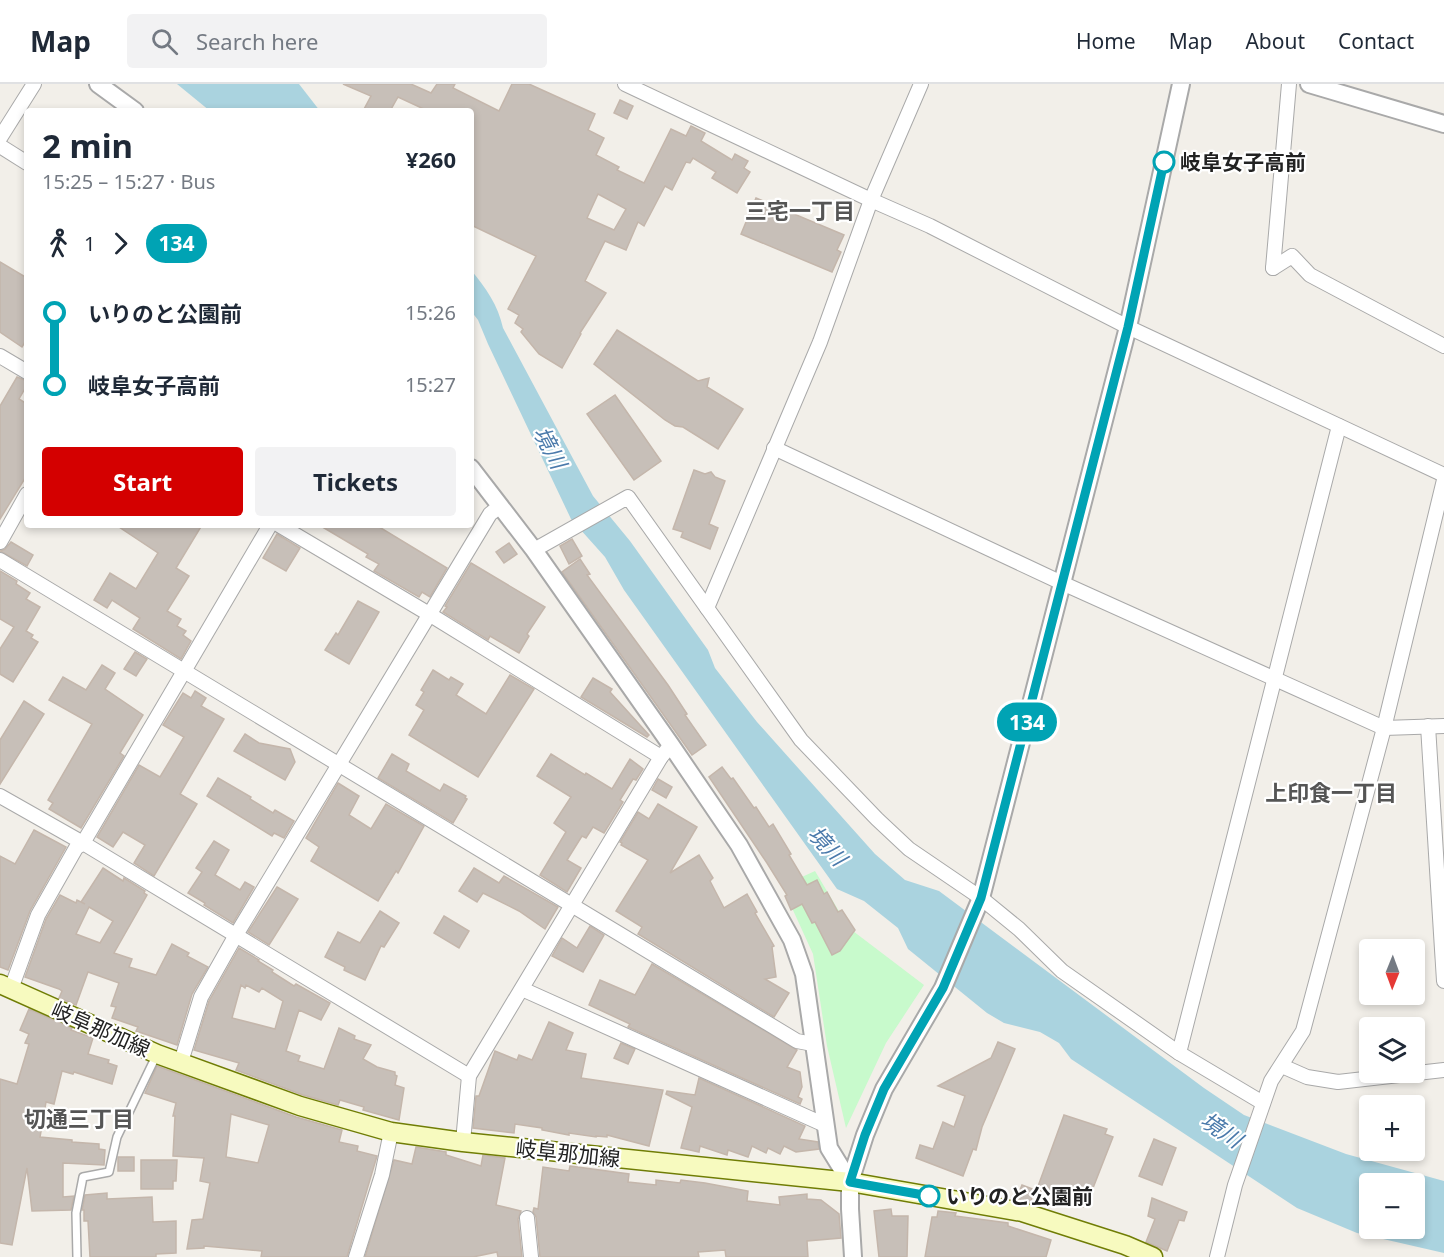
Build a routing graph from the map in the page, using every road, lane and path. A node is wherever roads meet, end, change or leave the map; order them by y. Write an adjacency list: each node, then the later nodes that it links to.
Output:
1 (34, 84): 10 (street)
2 (98, 84): 8 (street)
3 (625, 84): 13 (street)
4 (921, 84): 13 (street)
5 (1181, 84): 14 (street)
6 (1289, 84): 15 (street)
7 (1309, 84): 9 (street)
8 (131, 108)
9 (1444, 124)
10 (0, 138)
11 (0, 146): 12 (street)
12 (24, 161)
13 (871, 200): 14 (street); 19 (street)
14 (1128, 327): 18 (street); 29 (street)
15 (1444, 346)
16 (0, 356): 17 (street)
17 (24, 370)
18 (1339, 426): 21 (street); 33 (street)
19 (774, 448): 29 (street); 30 (street)
20 (474, 472): 23 (street)
21 (1444, 477): 36 (street)
22 (24, 499): 26 (street)
23 (500, 506): 27 (street); 31 (street)
24 (268, 528): 32 (street)
25 (284, 528): 31 (street)
26 (0, 542)
27 (534, 550): 30 (street); 37 (street)
28 (0, 560): 32 (street)
29 (1062, 583): 33 (street); 41 (street)
30 (708, 608): 41 (street)
31 (429, 614): 37 (street); 38 (street)
32 (183, 671): 38 (street); 40 (street)
33 (1275, 679): 36 (street); 48 (street)
34 (1428, 726): 35 (street); 36 (street); 44 (street)
35 (1444, 726)
36 (1384, 728): 51 (street)
37 (666, 751): 42 (street); 47 (street)
38 (339, 766): 42 (street); 43 (street)
39 (0, 796): 40 (street)
40 (83, 843): 43 (street); 45 (street)
41 (979, 903): 48 (street); 58 (street)
42 (572, 906): 46 (street); 47 (street)
43 (236, 935): 50 (street); 53 (street)
44 (1444, 981)
45 (5, 986): 49 (main road, 岐阜那加線)
46 (522, 989): 53 (street); 55 (street)
47 (813, 1044): 55 (street)
48 (1179, 1053): 54 (street)
49 (157, 1054): 50 (main road, 岐阜那加線); 60 (lane)
50 (181, 1062): 56 (main road, 岐阜那加線)
51 (1282, 1066): 52 (street); 54 (street)
52 (1444, 1070)
53 (469, 1076): 57 (street)
54 (1262, 1107): 65 (street)
55 (825, 1125): 58 (street)
56 (392, 1132): 57 (main road, 岐阜那加線); 61 (street)
57 (463, 1142): 58 (main road, 岐阜那加線)
58 (850, 1182): 63 (street); 64 (main road, 岐阜那加線)
59 (527, 1218): 62 (street)
60 (77, 1257)
61 (356, 1257)
62 (531, 1257)
63 (853, 1257)
64 (1153, 1257)
65 (1216, 1257)

